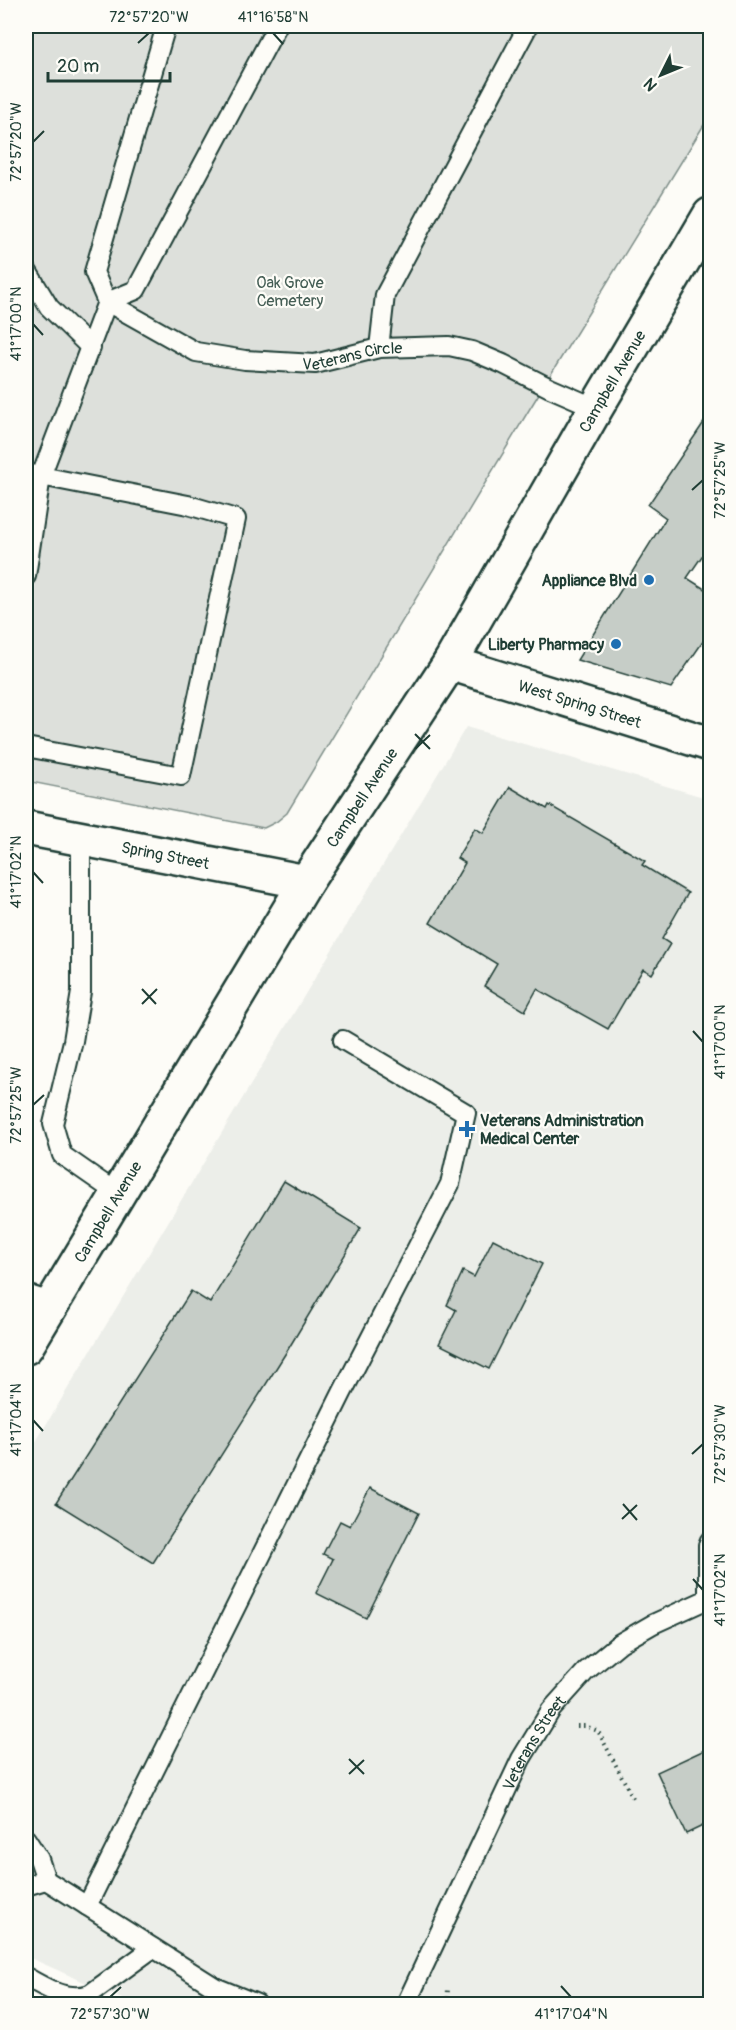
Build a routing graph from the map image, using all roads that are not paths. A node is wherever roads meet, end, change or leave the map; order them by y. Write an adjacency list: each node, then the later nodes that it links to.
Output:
1 (166, 26): 6 (lane)
2 (277, 26): 6 (lane)
3 (528, 26): 8 (lane)
4 (711, 215): 9 (main road, Campbell Avenue)
5 (26, 269): 7 (lane)
6 (108, 302): 7 (lane); 8 (lane, Veterans Circle)
7 (91, 348): 10 (lane)
8 (380, 348): 9 (lane, Veterans Circle)
9 (596, 408): 12 (main road, Campbell Avenue)
10 (33, 475): 11 (lane); 14 (lane)
11 (26, 576)
12 (450, 663): 13 (main road, West Spring Street); 17 (main road, Campbell Avenue)
13 (711, 744)
14 (26, 747)
15 (26, 828): 16 (main road, Spring Street)
16 (81, 839): 17 (main road, Spring Street); 19 (lane)
17 (306, 882): 19 (main road, Campbell Avenue)
18 (343, 1040): 27 (lane)
19 (118, 1194): 20 (main road, Campbell Avenue)
20 (37, 1305): 21 (main road, Campbell Avenue)
21 (26, 1347)
22 (711, 1540): 23 (lane, Veterans Street)
23 (709, 1598): 31 (lane, Veterans Street)
24 (26, 1839): 25 (lane)
25 (46, 1880): 26 (lane); 27 (lane)
26 (26, 1886)
27 (87, 1906): 28 (lane)
28 (153, 1948): 29 (lane); 30 (lane)
29 (26, 1977)
30 (257, 2004)
31 (406, 2004)

